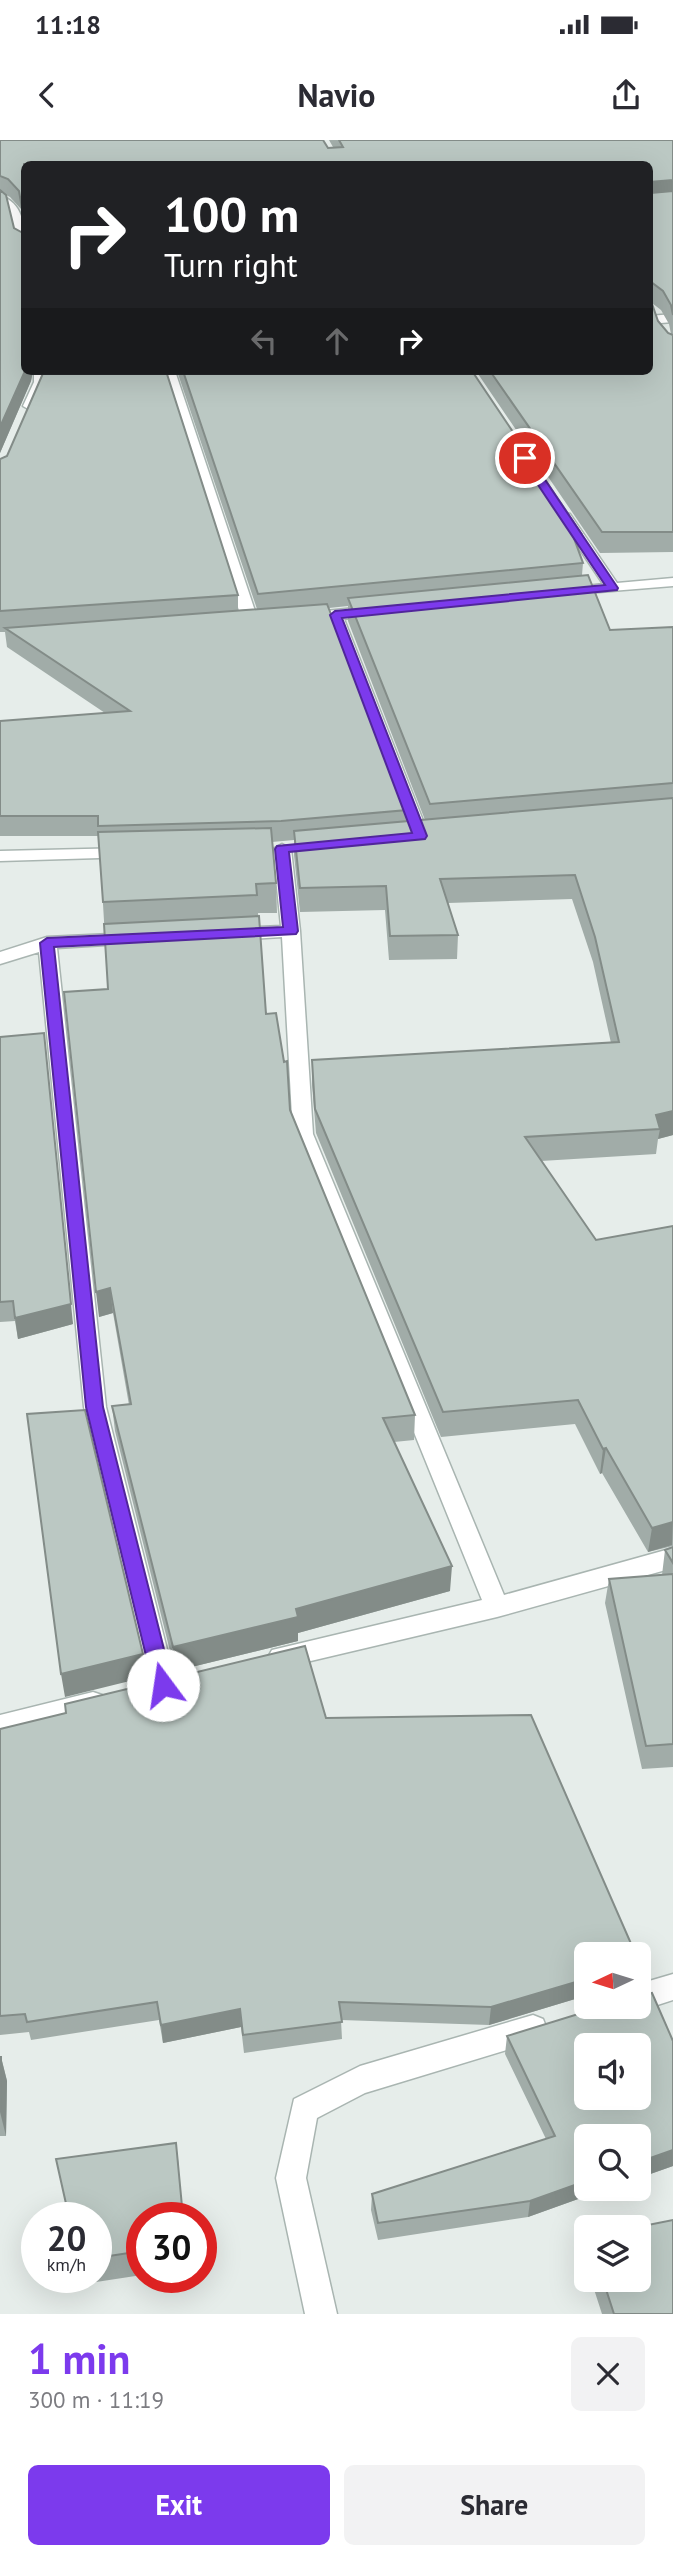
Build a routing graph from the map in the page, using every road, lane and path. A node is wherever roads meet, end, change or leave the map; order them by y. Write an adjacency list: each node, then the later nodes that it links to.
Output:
1 (0, 198): 2 (street)
2 (21, 234)
3 (673, 318): 4 (street)
4 (654, 319)
5 (170, 375): 15 (street)
6 (44, 378): 7 (street)
7 (25, 417)
8 (559, 508): 10 (street)
9 (673, 582): 10 (street)
10 (613, 588): 11 (street)
11 (557, 593)
12 (391, 610): 13 (street)
13 (335, 615): 14 (street); 16 (street)
14 (287, 620)
15 (251, 623)
16 (420, 836)
17 (282, 849): 20 (street)
18 (148, 852): 19 (street)
19 (0, 856)
20 (291, 931): 21 (street); 26 (street)
21 (209, 935)
22 (155, 938): 23 (street)
23 (47, 943): 24 (street); 29 (street)
24 (0, 958)
25 (673, 1558): 26 (street)
26 (497, 1606): 27 (street)
27 (257, 1663)
28 (190, 1679): 29 (street)
29 (163, 1685): 30 (street)
30 (0, 1726)
31 (673, 1987): 32 (street)
32 (651, 1993)
33 (553, 2022): 34 (street)
34 (321, 2314)

